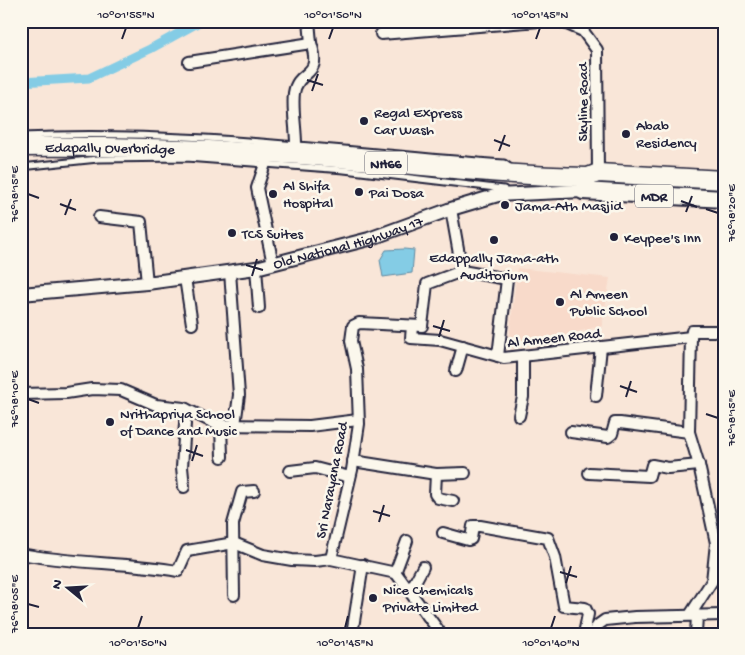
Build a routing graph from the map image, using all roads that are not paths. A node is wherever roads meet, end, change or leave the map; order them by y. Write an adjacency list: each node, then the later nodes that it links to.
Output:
1 (309, 21): 6 (street)
2 (539, 21): 4 (street)
3 (560, 21): 15 (street, Skyline Road)
4 (464, 25): 5 (street)
5 (381, 34)
6 (311, 43): 7 (street); 9 (street)
7 (189, 62)
8 (21, 136): 9 (lane)
9 (296, 144): 13 (lane)
10 (21, 147): 13 (highway, Edapally Overbridge / NH66)
11 (265, 164): 12 (lane); 15 (lane); 20 (street)
12 (21, 167)
13 (518, 175): 15 (highway, NH66)
14 (724, 180): 15 (highway, NH66)
15 (579, 181): 16 (highway, NH66); 17 (main road, Old National Highway 17 / MDR); 18 (street, Old National Highway 17)
16 (724, 187)
17 (724, 199)
18 (451, 209): 20 (street, Old National Highway 17); 22 (street)
19 (99, 217): 25 (street)
20 (273, 264): 21 (street, Old National Highway 17)
21 (256, 268): 23 (street, Old National Highway 17); 27 (street)
22 (462, 271): 29 (street); 34 (street, Al Ameen Road)
23 (230, 272): 24 (street, Old National Highway 17); 43 (street)
24 (186, 278): 25 (street, Old National Highway 17); 28 (street)
25 (146, 283): 26 (street, Old National Highway 17)
26 (21, 294)
27 (259, 308)
28 (192, 324)
29 (412, 326): 32 (street); 41 (street, Sri Narayana Road)
30 (724, 331): 31 (street, Al Ameen Road)
31 (691, 337): 33 (street, Al Ameen Road); 45 (street)
32 (463, 346): 34 (street); 36 (street)
33 (601, 347): 35 (street, Al Ameen Road); 38 (street)
34 (498, 356): 35 (street, Al Ameen Road)
35 (523, 356): 40 (street)
36 (456, 371)
37 (21, 394): 39 (street)
38 (596, 396)
39 (186, 409): 42 (street); 54 (street)
40 (519, 416)
41 (358, 420): 43 (street); 47 (street, Sri Narayana Road)
42 (221, 425): 43 (street); 46 (street)
43 (235, 426)
44 (571, 432): 45 (street)
45 (689, 432): 48 (street)
46 (222, 457)
47 (353, 461): 52 (street); 53 (street, Sri Narayana Road)
48 (699, 465): 51 (street); 67 (street)
49 (290, 471): 53 (street)
50 (465, 473): 52 (street)
51 (589, 473)
52 (436, 474): 56 (street)
53 (350, 477): 61 (street, Sri Narayana Road)
54 (184, 488)
55 (254, 491): 59 (street)
56 (452, 501)
57 (443, 533): 71 (street)
58 (407, 540): 64 (street)
59 (234, 543): 60 (street); 61 (street); 66 (street)
60 (21, 554)
61 (331, 559): 62 (street, Sri Narayana Road)
62 (363, 565): 64 (street, Sri Narayana Road); 69 (street)
63 (424, 567): 65 (street)
64 (395, 573): 65 (street)
65 (410, 591): 70 (street)
66 (234, 595)
67 (694, 615): 68 (street); 72 (street); 73 (street)
68 (724, 615)
69 (352, 634)
70 (441, 634)
71 (584, 634)
72 (592, 634)
73 (696, 634)

